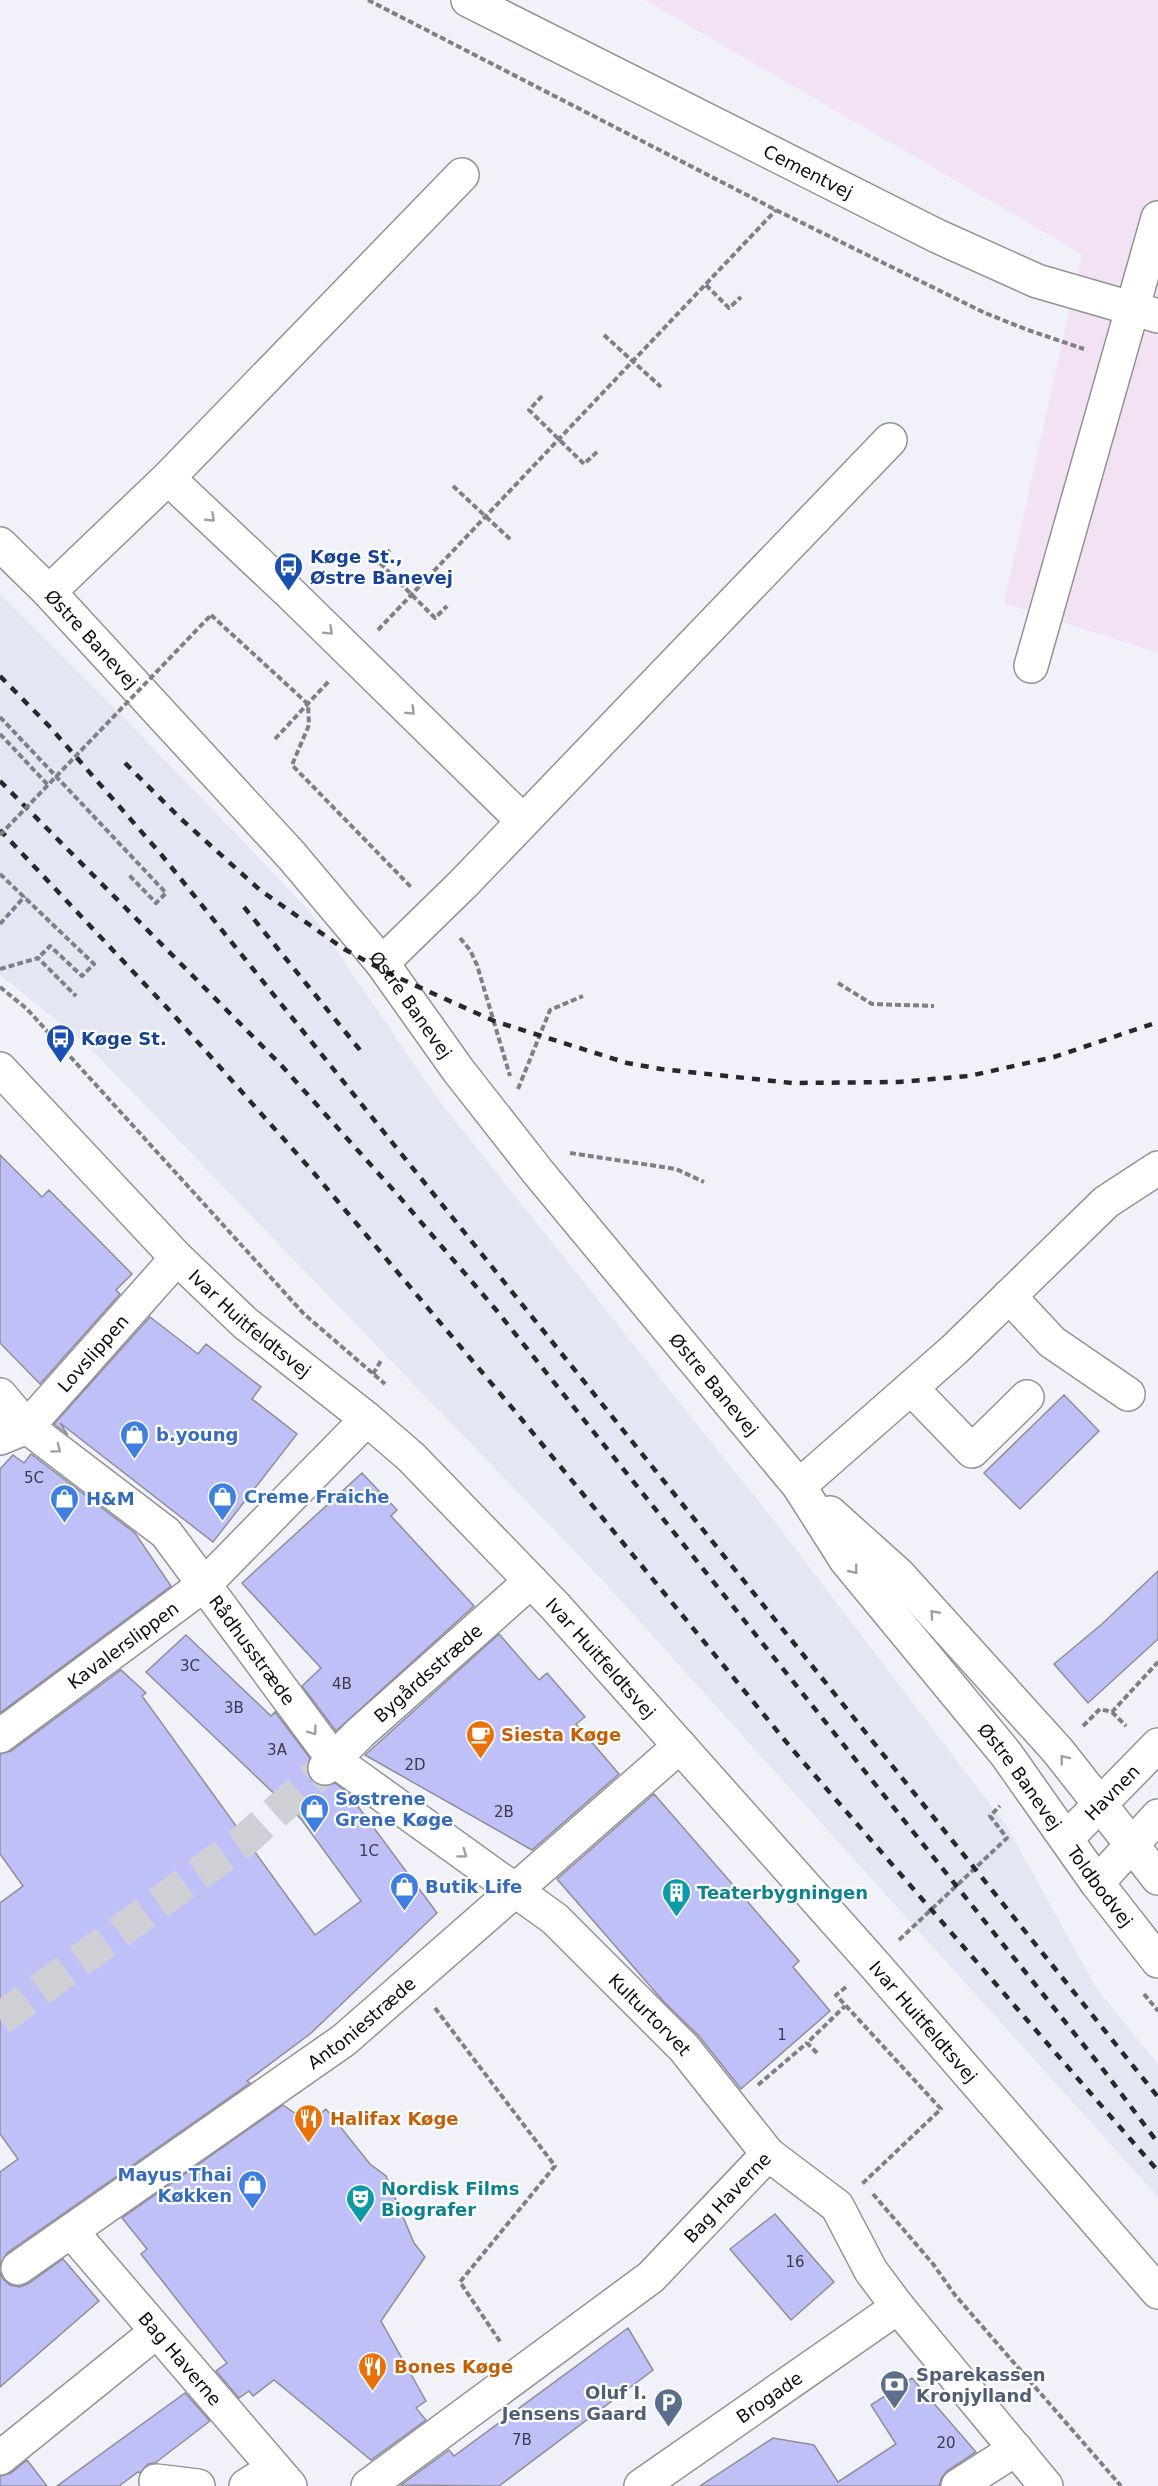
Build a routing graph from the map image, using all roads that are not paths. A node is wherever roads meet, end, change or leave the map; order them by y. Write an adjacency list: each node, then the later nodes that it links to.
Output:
1 (468, 0): 4 (street, Cementvej)
2 (462, 175): 6 (street)
3 (1158, 218): 4 (street)
4 (1145, 312): 9 (street)
5 (890, 440): 10 (street)
6 (168, 478): 8 (street); 10 (street, one-way to 10)
7 (0, 544): 8 (street, Østre Banevej)
8 (49, 592): 11 (street, Østre Banevej)
9 (1031, 666)
10 (523, 821): 11 (street)
11 (382, 963): 22 (street, Østre Banevej)
12 (0, 1069): 14 (street, Ivar Huitfeldtsvej)
13 (1158, 1168): 15 (street)
14 (177, 1258): 20 (street, Ivar Huitfeldtsvej); 21 (street, Lovslippen)
15 (1009, 1296): 16 (street); 17 (street)
16 (911, 1388): 19 (street); 22 (street)
17 (1128, 1394)
18 (0, 1395): 21 (street, Rådhusstræde)
19 (1027, 1397)
20 (367, 1419): 23 (street, Ivar Huitfeldtsvej); 24 (street, Kavalerslippen)
21 (14, 1432): 24 (street, Rådhusstræde, one-way to 24)
22 (799, 1486): 29 (street, Østre Banevej, one-way to 22); 31 (street, Østre Banevej, one-way to 31)
23 (531, 1581): 27 (street, Ivar Huitfeldtsvej); 28 (street, Bygårdsstræde)
24 (205, 1584): 25 (street, Kavalerslippen); 28 (street, Rådhusstræde, one-way to 28)
25 (0, 1736)
26 (1158, 1745): 29 (street, Havnen)
27 (680, 1746): 35 (street, Antoniestræde); 40 (street, Ivar Huitfeldtsvej)
28 (330, 1764): 35 (street, Rådhusstræde, one-way to 35)
29 (1101, 1804): 31 (street, Havnen); 32 (street)
30 (1158, 1816): 32 (street)
31 (1067, 1838): 34 (street, Toldbodvej)
32 (1131, 1845): 33 (street); 34 (street)
33 (1158, 1878)
34 (1097, 1883): 36 (street, Toldbodvej)
35 (514, 1891): 37 (street, Kulturtorvet); 38 (street, Antoniestræde)
36 (1158, 1961)
37 (768, 2154): 41 (street, Bag Haverne); 49 (street, Bag Haverne)
38 (71, 2231): 39 (street, Antoniestræde); 42 (street, Bag Haverne)
39 (18, 2268)
40 (1158, 2292)
41 (898, 2307): 43 (street, Bag Haverne); 50 (street, Brogade)
42 (156, 2332): 44 (street); 45 (street, Bag Haverne)
43 (1016, 2449): 51 (street); 52 (street, Bag Haverne)
44 (0, 2458)
45 (282, 2477): 48 (street)
46 (156, 2481): 47 (street)
47 (198, 2486)
48 (246, 2486)
49 (368, 2486)
50 (641, 2486)
51 (958, 2486)
52 (1047, 2486)

